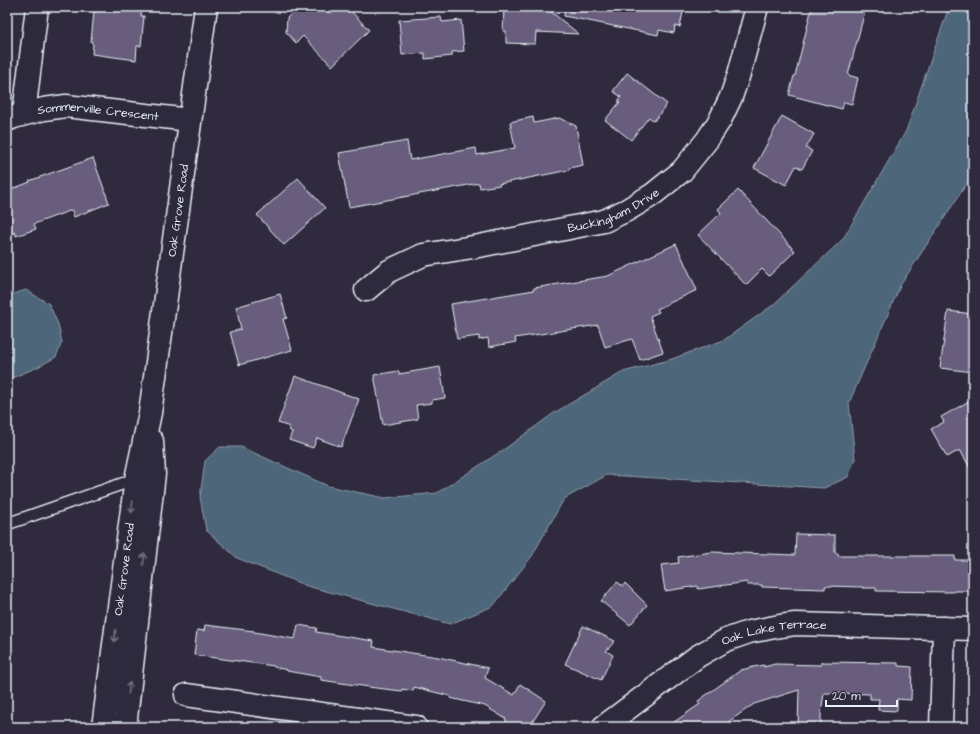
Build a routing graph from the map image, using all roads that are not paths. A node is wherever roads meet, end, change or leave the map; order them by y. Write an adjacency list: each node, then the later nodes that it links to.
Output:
1 (37, 7): 4 (street)
2 (206, 7): 5 (street, Oak Grove Road)
3 (757, 7): 6 (street, Buckingham Drive)
4 (15, 117): 5 (street, Sommerville Crescent)
5 (190, 120): 7 (street, Oak Grove Road)
6 (366, 290)
7 (150, 414): 8 (street, Oak Grove Road); 14 (street, Oak Grove Road, one-way to 7)
8 (136, 479): 9 (lane); 13 (street, Oak Grove Road, one-way to 13)
9 (7, 524)
10 (944, 628): 11 (street, Oak Lake Terrace); 16 (street, Oak Lake Terrace); 17 (street)
11 (973, 629)
12 (186, 695): 15 (street)
13 (103, 727)
14 (125, 727)
15 (416, 727)
16 (603, 727)
17 (941, 727)

